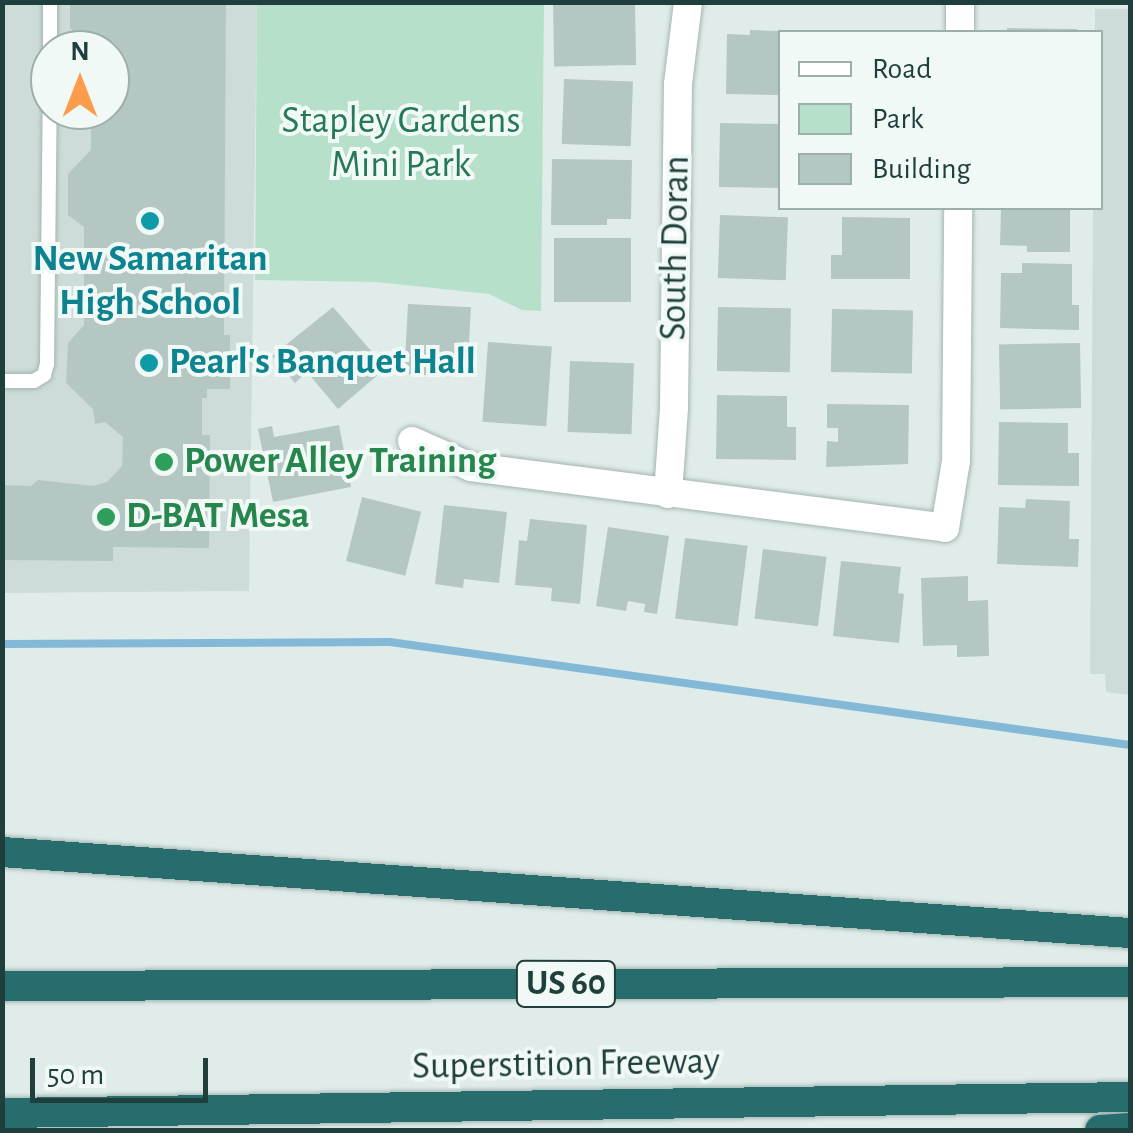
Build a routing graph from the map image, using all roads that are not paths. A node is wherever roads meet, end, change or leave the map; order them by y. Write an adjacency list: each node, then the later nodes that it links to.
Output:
1 (50, 2): 4 (lane)
2 (688, 2): 10 (street, South Doran)
3 (960, 2): 5 (street)
4 (50, 30)
5 (960, 30)
6 (49, 130): 8 (lane)
7 (958, 210): 10 (street)
8 (2, 381)
9 (412, 441): 10 (street)
10 (668, 494)
11 (2, 852): 12 (highway)
12 (1130, 933)
13 (1130, 982): 14 (highway, Superstition Freeway / US 60)
14 (2, 986)
15 (1130, 1097): 16 (highway, Superstition Freeway)
16 (2, 1113)
17 (1130, 1128): 18 (highway)
18 (1100, 1130)

